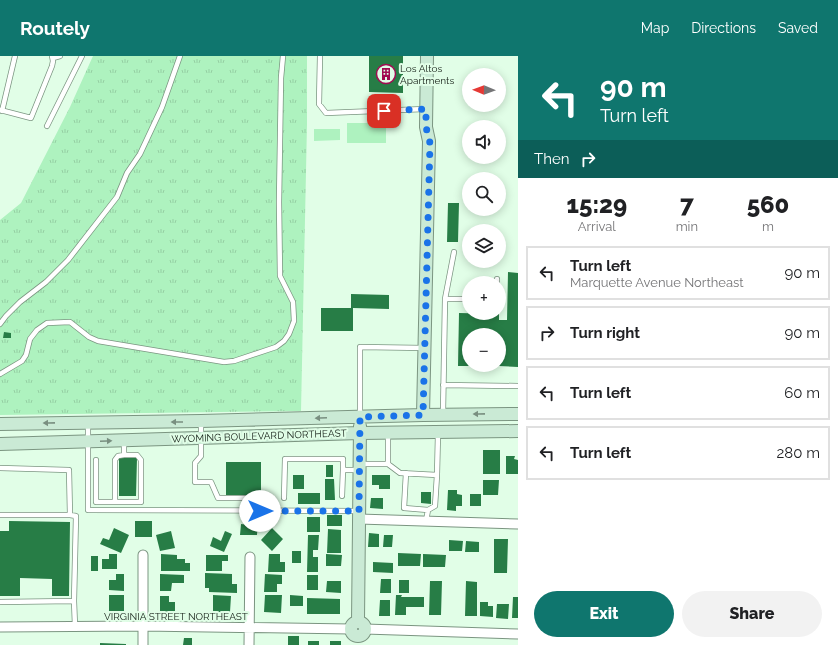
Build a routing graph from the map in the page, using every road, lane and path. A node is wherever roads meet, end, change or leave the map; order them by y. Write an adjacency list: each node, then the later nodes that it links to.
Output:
1 (15, 56): 10 (lane)
2 (60, 56): 8 (lane)
3 (82, 56): 11 (lane)
4 (180, 56): 15 (lane)
5 (283, 56): 17 (lane)
6 (320, 56): 9 (lane)
7 (427, 56): 9 (main road)
8 (52, 57): 10 (lane)
9 (426, 109): 16 (main road)
10 (1, 111)
11 (47, 126)
12 (454, 252): 13 (lane)
13 (445, 299): 14 (lane); 18 (lane)
14 (462, 299)
15 (0, 324)
16 (425, 348): 21 (main road); 23 (lane)
17 (0, 374)
18 (444, 385): 19 (lane); 22 (lane)
19 (518, 386)
20 (518, 414): 22 (main road, WYOMING BOULEVARD NORTHEAST, one-way to 22)
21 (423, 415): 22 (main road, WYOMING BOULEVARD NORTHEAST); 23 (main road, WYOMING BOULEVARD NORTHEAST)
22 (443, 415)
23 (360, 417): 24 (main road, WYOMING BOULEVARD NORTHEAST, one-way to 24); 30 (main road)
24 (201, 421): 25 (main road, WYOMING BOULEVARD NORTHEAST, one-way to 25); 31 (lane)
25 (88, 422): 26 (main road, WYOMING BOULEVARD NORTHEAST, one-way to 26); 33 (lane)
26 (0, 424)
27 (518, 431): 29 (main road, WYOMING BOULEVARD NORTHEAST)
28 (388, 432): 29 (main road, WYOMING BOULEVARD NORTHEAST); 30 (main road, WYOMING BOULEVARD NORTHEAST); 37 (lane)
29 (438, 432): 42 (lane)
30 (360, 433): 31 (main road, WYOMING BOULEVARD NORTHEAST); 38 (main road)
31 (200, 439): 32 (main road, WYOMING BOULEVARD NORTHEAST); 44 (lane)
32 (124, 440): 33 (main road, WYOMING BOULEVARD NORTHEAST, one-way to 32); 35 (lane)
33 (88, 441): 34 (main road, WYOMING BOULEVARD NORTHEAST); 50 (lane)
34 (0, 444)
35 (124, 455): 46 (lane); 46 (lane)
36 (96, 460): 46 (lane)
37 (388, 464): 38 (lane); 41 (lane)
38 (360, 467): 40 (lane); 50 (main road)
39 (0, 468): 49 (lane)
40 (343, 470): 43 (lane); 45 (lane)
41 (406, 473): 42 (lane); 47 (lane)
42 (437, 475): 47 (lane)
43 (342, 496)
44 (268, 498)
45 (284, 498)
46 (115, 502)
47 (428, 510): 51 (lane)
48 (0, 515): 49 (lane)
49 (70, 515): 55 (lane)
50 (359, 515): 51 (street); 61 (main road)
51 (426, 521): 52 (street)
52 (518, 524)
53 (143, 555): 58 (street)
54 (250, 557): 60 (street)
55 (74, 601): 56 (lane); 57 (lane)
56 (0, 602)
57 (75, 626): 58 (street, VIRGINIA STREET NORTHEAST); 59 (street, VIRGINIA STREET NORTHEAST)
58 (143, 626): 60 (street, VIRGINIA STREET NORTHEAST); 63 (street)
59 (0, 627)
60 (250, 627): 61 (street, VIRGINIA STREET NORTHEAST); 64 (street)
61 (358, 632): 62 (street, VIRGINIA STREET NORTHEAST)
62 (518, 634)
63 (143, 645)
64 (250, 645)

